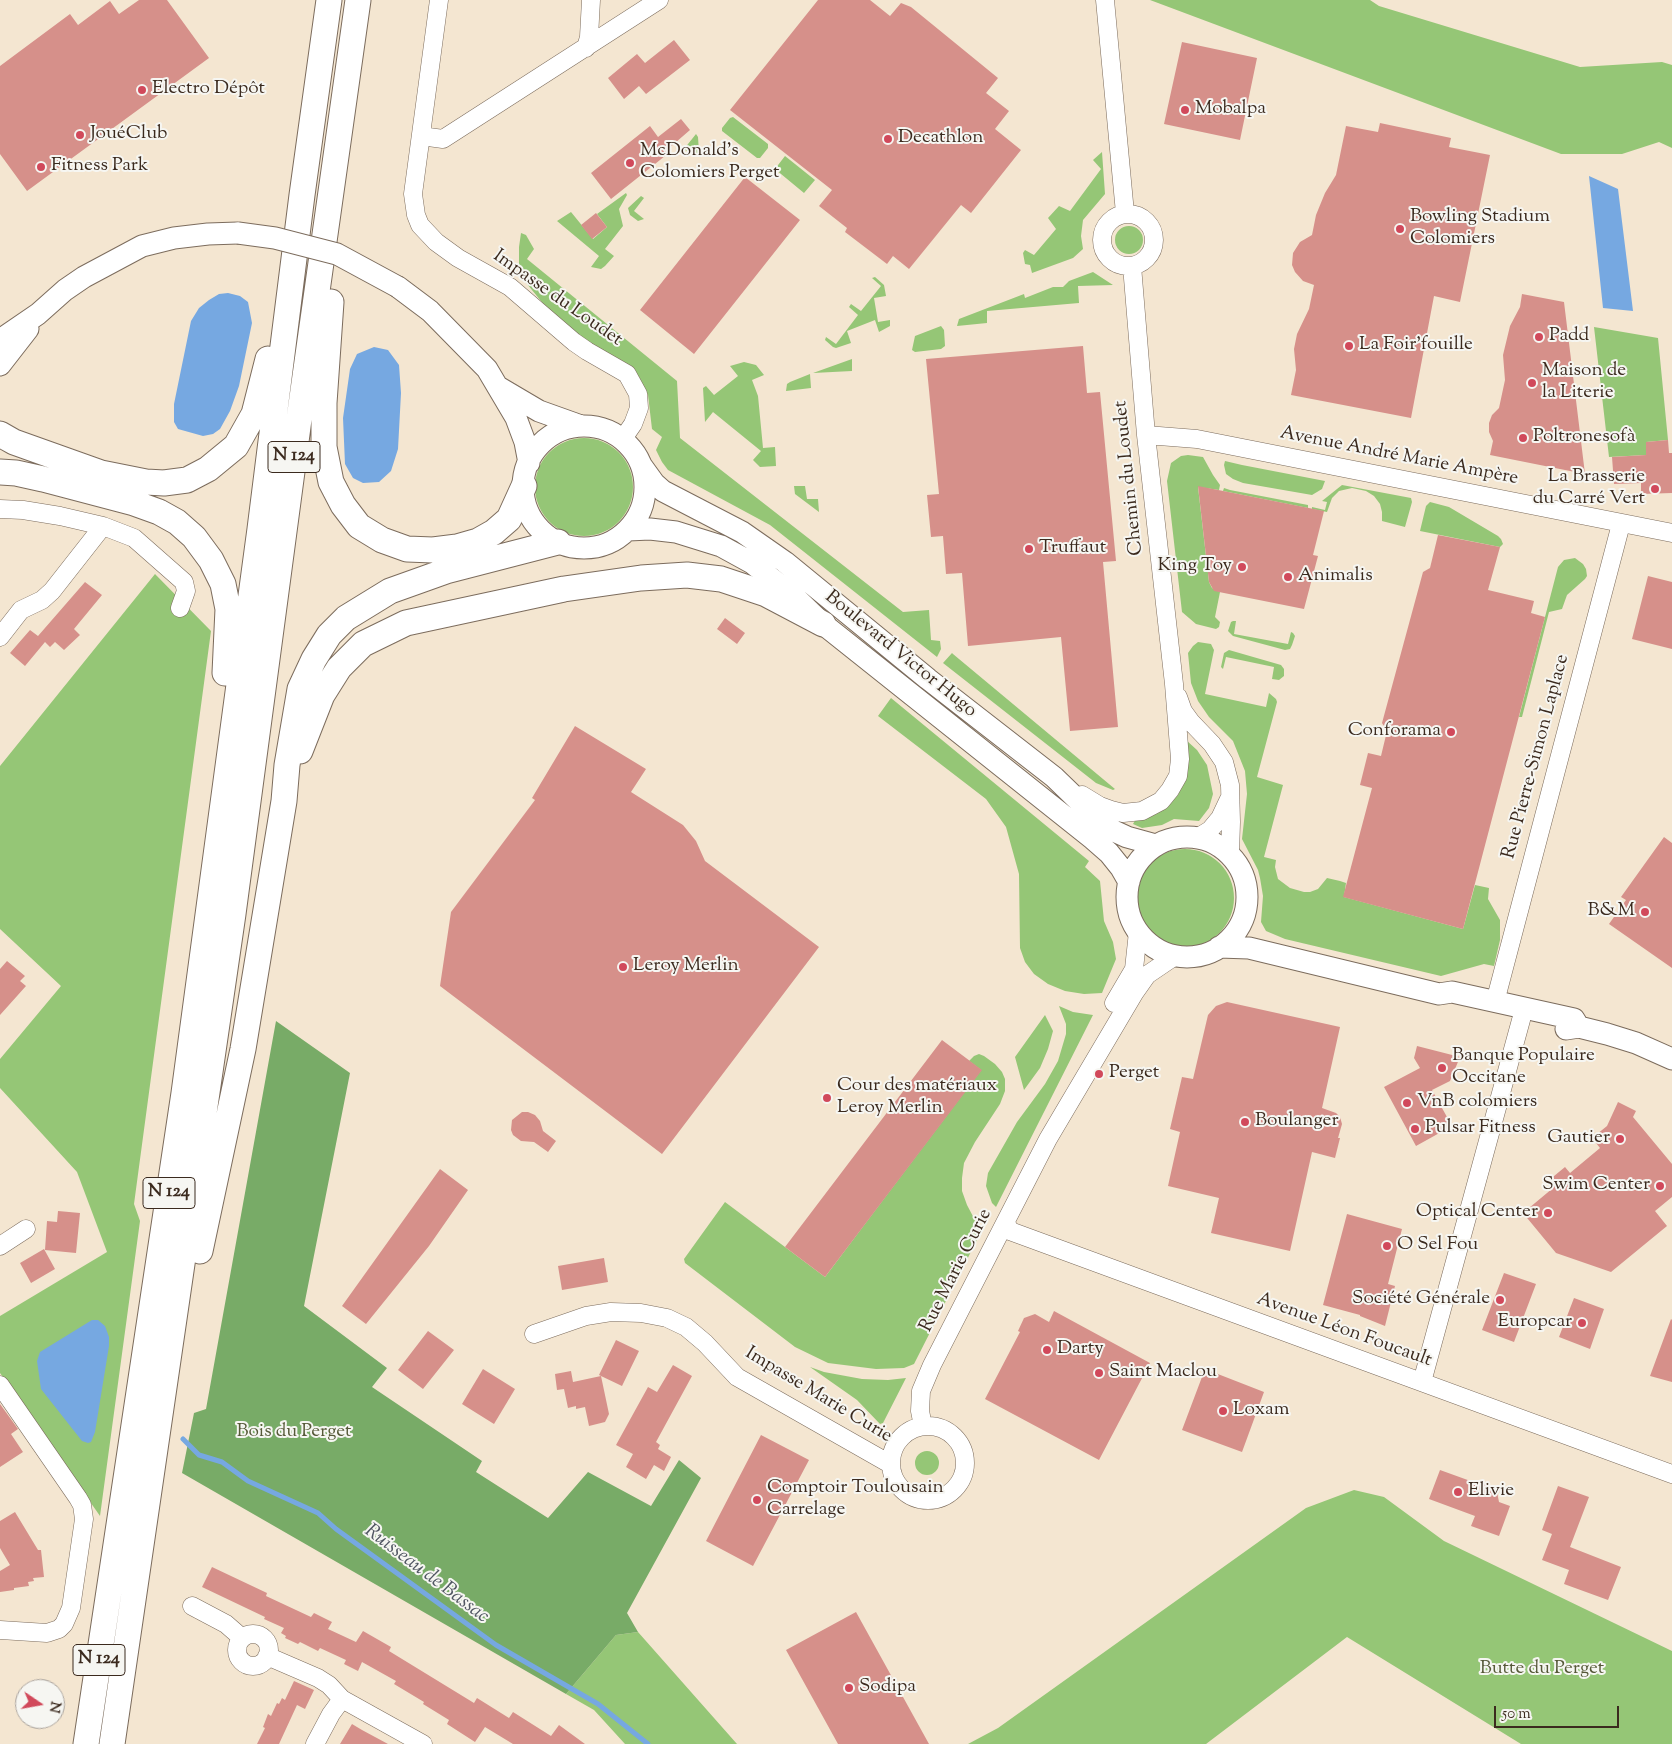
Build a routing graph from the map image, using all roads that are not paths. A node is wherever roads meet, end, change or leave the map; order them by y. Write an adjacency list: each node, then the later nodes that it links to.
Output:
1 (329, 0): 10 (highway, N 124)
2 (358, 0): 8 (highway, N 124)
3 (439, 0): 9 (street, Impasse du Loudet)
4 (591, 0): 7 (street)
5 (659, 0): 7 (street)
6 (1105, 0): 11 (street)
7 (586, 48): 9 (street)
8 (346, 91): 23 (highway); 59 (highway, N 124)
9 (421, 136): 20 (street, Impasse du Loudet)
10 (302, 195): 18 (highway); 37 (highway, N 124)
11 (1125, 213): 12 (street); 12 (street)
12 (1132, 266): 19 (street, Chemin du Loudet)
13 (38, 314): 14 (main road); 15 (main road); 16 (main road, bridge)
14 (0, 340)
15 (0, 365)
16 (499, 388): 17 (main road); 23 (main road)
17 (581, 426): 20 (main road); 23 (main road)
18 (0, 434)
19 (1146, 435): 25 (street, Avenue André Marie Ampère); 33 (street, Chemin du Loudet)
20 (622, 440): 21 (main road)
21 (641, 466): 27 (main road); 34 (main road, Boulevard Victor Hugo)
22 (0, 472): 37 (highway)
23 (526, 474): 29 (main road)
24 (0, 509): 26 (street)
25 (1621, 524): 28 (street, Avenue André Marie Ampère); 48 (street, Rue Pierre-Simon Laplace)
26 (103, 526): 30 (street); 32 (street)
27 (628, 530): 29 (main road); 31 (main road, Boulevard Victor Hugo)
28 (1672, 533)
29 (558, 542): 36 (highway)
30 (180, 608)
31 (823, 624): 36 (highway); 41 (main road, Boulevard Victor Hugo)
32 (0, 637)
33 (1174, 684): 34 (street, Chemin du Loudet); 35 (street, Chemin du Loudet)
34 (1054, 777): 39 (main road, Boulevard Victor Hugo)
35 (1230, 799): 38 (street); 40 (street, Chemin du Loudet)
36 (284, 800): 59 (highway)
37 (221, 810): 68 (highway, N 124)
38 (1197, 838): 39 (main road); 40 (main road)
39 (1156, 845): 41 (main road)
40 (1230, 855): 42 (main road)
41 (1129, 882): 43 (main road)
42 (1243, 917): 44 (main road); 46 (main road)
43 (1138, 932): 45 (main road); 52 (street, Rue Marie Curie)
44 (1219, 947): 45 (main road); 46 (main road)
45 (1175, 956): 52 (street, Rue Marie Curie)
46 (1283, 956): 47 (main road)
47 (1439, 994): 48 (main road); 49 (main road)
48 (1494, 1002): 50 (main road)
49 (1521, 1020): 50 (main road); 57 (street)
50 (1579, 1027): 51 (main road)
51 (1672, 1059)
52 (1048, 1139): 53 (street, Rue Marie Curie)
53 (1006, 1223): 57 (street, Avenue Léon Foucault); 60 (street, Rue Marie Curie)
54 (26, 1229): 55 (street)
55 (0, 1246)
56 (534, 1334): 61 (street, Impasse Marie Curie)
57 (1422, 1382): 62 (street, Avenue Léon Foucault)
58 (0, 1385): 64 (street)
59 (159, 1426): 69 (highway, N 124)
60 (923, 1426): 61 (street); 61 (street)
61 (890, 1464)
62 (1672, 1474)
63 (192, 1606): 65 (street)
64 (0, 1630)
65 (242, 1638): 66 (street); 66 (street)
66 (267, 1656): 67 (street)
67 (342, 1699): 70 (street); 71 (street)
68 (86, 1744)
69 (112, 1744)
70 (315, 1744)
71 (423, 1744)

